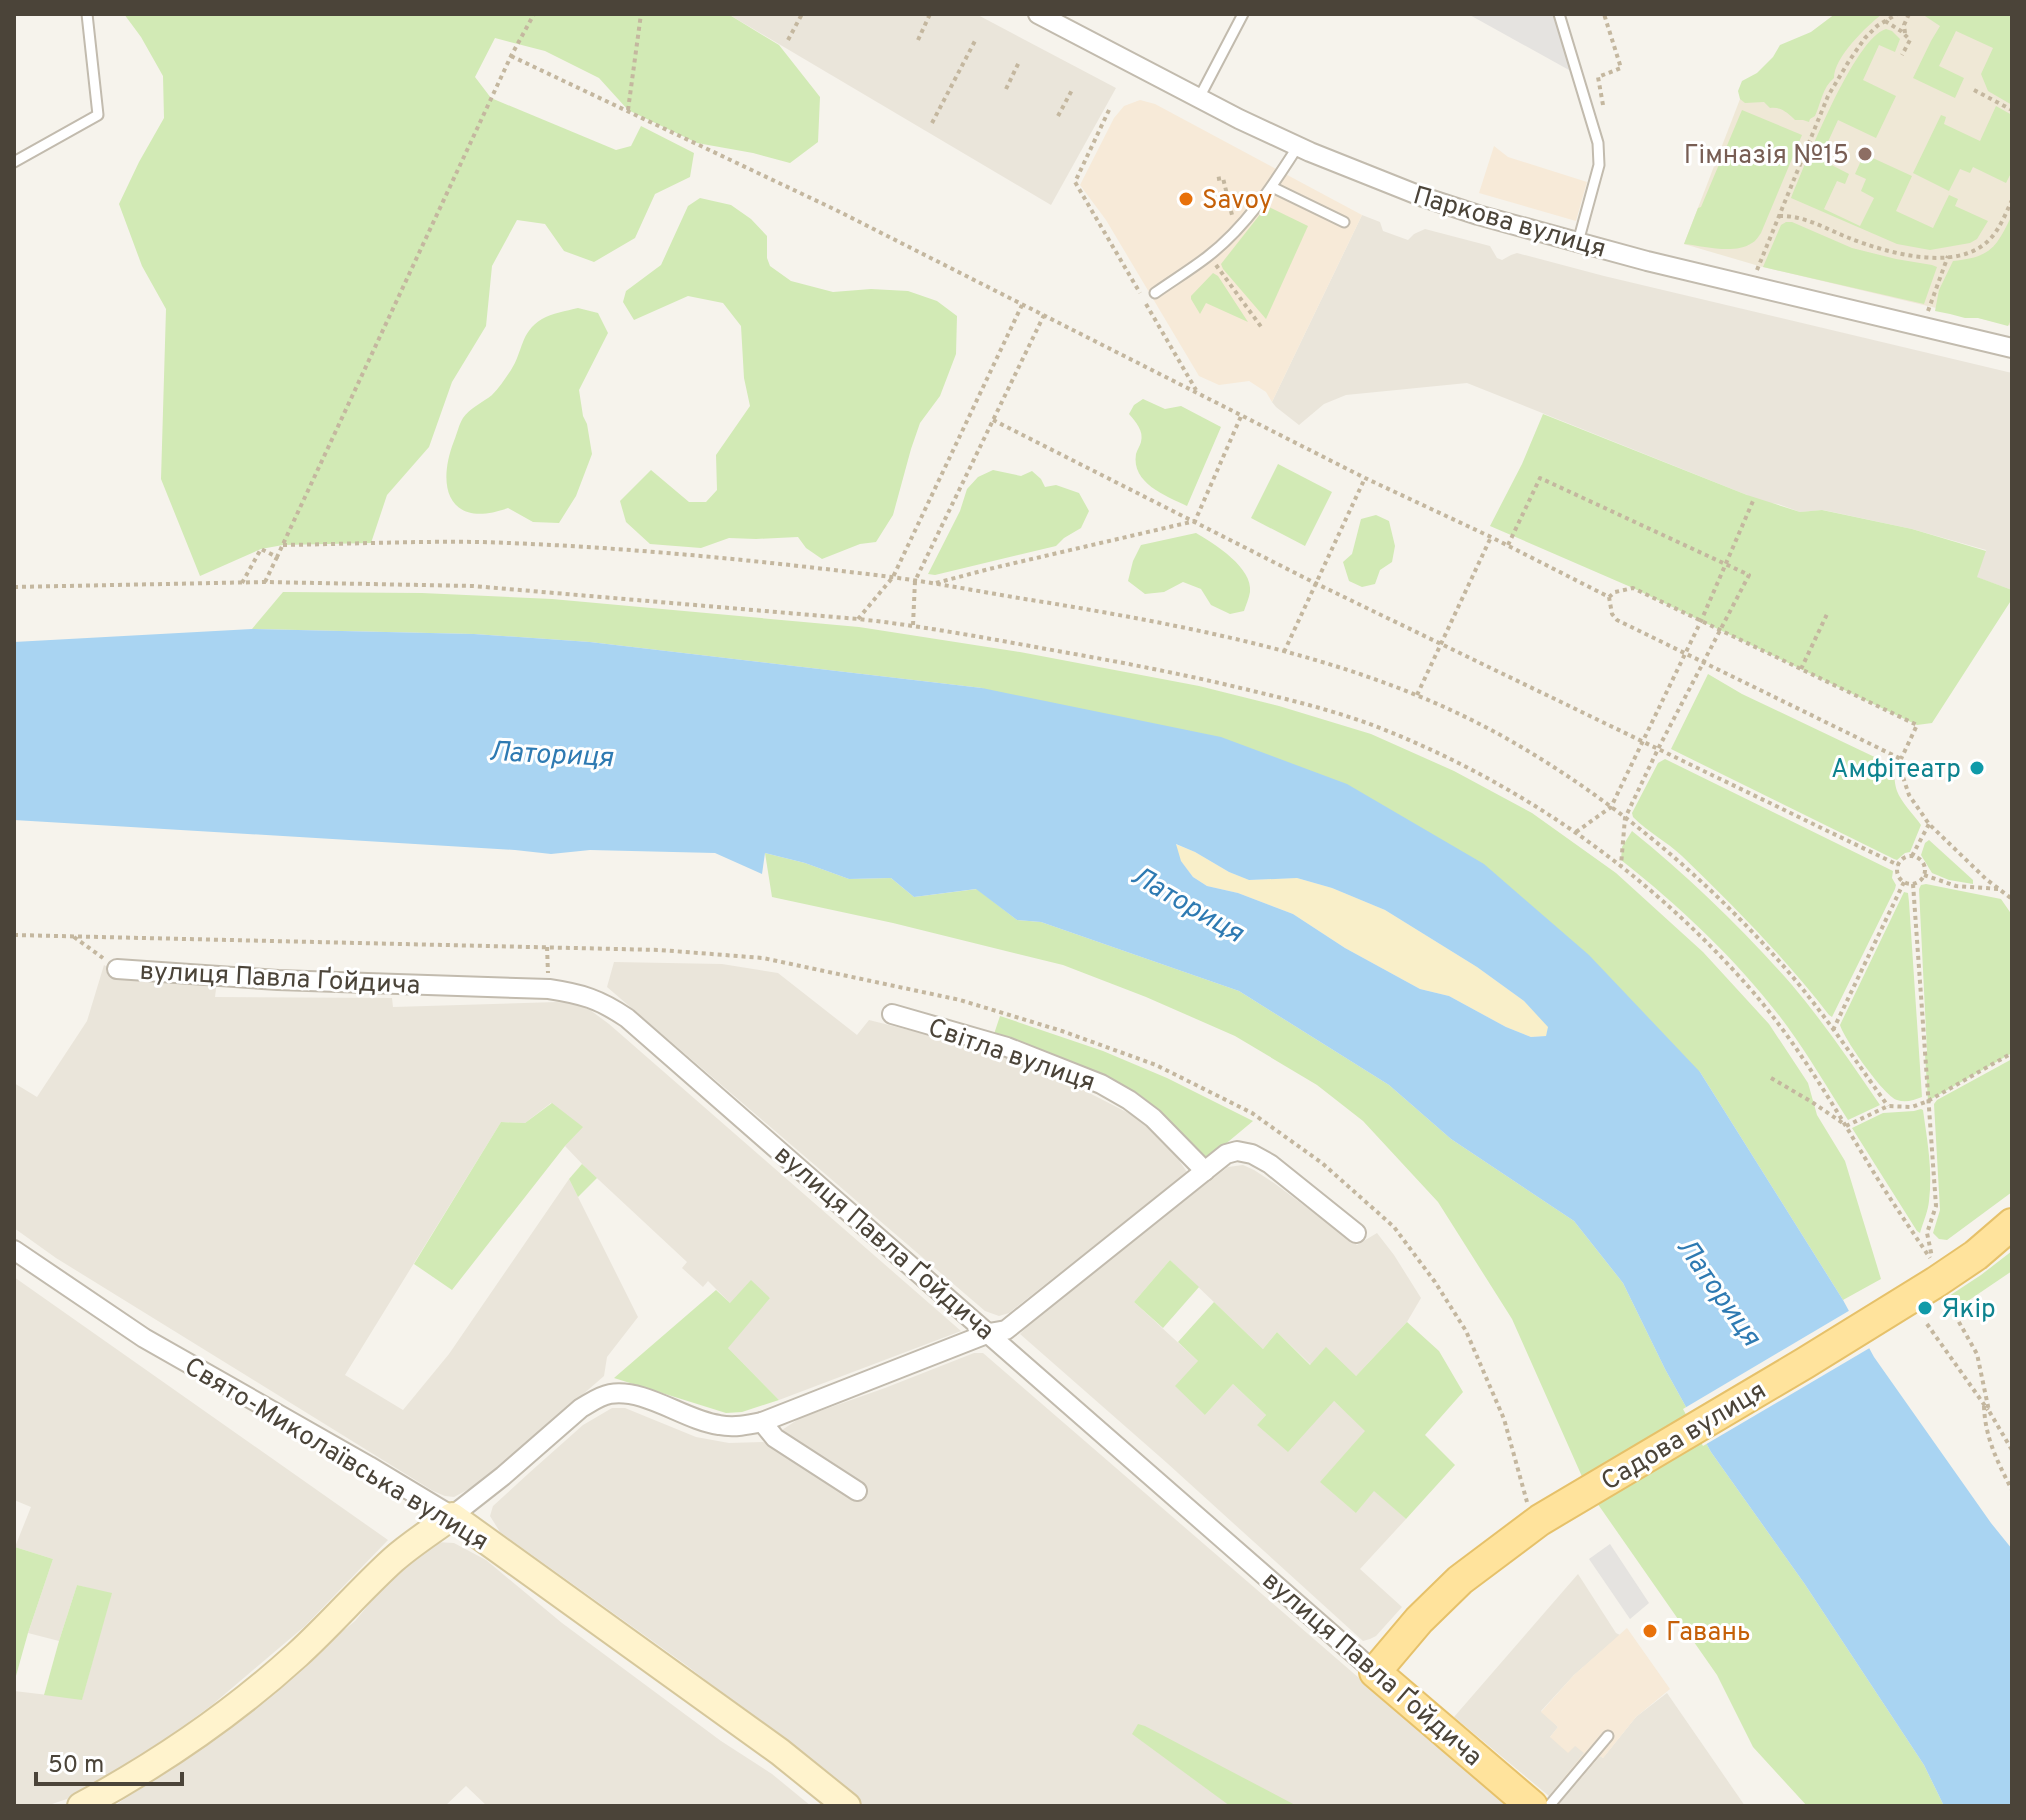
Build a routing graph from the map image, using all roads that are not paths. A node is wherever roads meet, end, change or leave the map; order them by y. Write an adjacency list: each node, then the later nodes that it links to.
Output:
1 (87, 14): 7 (lane)
2 (1038, 14): 5 (street, Паркова вулиця)
3 (1243, 14): 5 (lane)
4 (1559, 14): 10 (lane)
5 (1199, 98): 6 (street, Паркова вулиця)
6 (1298, 146): 8 (lane); 10 (street, Паркова вулиця)
7 (14, 162)
8 (1272, 187): 9 (lane); 11 (lane)
9 (1344, 222)
10 (1578, 242): 12 (street, Паркова вулиця)
11 (1155, 293)
12 (2012, 348)
13 (117, 969): 19 (street, вулиця Павла Ґойдича)
14 (892, 1014): 15 (street, Світла вулиця)
15 (1205, 1171): 17 (street); 19 (street)
16 (2012, 1224): 23 (main road, Садова вулиця)
17 (1356, 1233)
18 (14, 1250): 22 (street, Свято-Миколаївська вулиця)
19 (989, 1333): 20 (street); 23 (street, вулиця Павла Ґойдича)
20 (762, 1422): 21 (street); 22 (street)
21 (857, 1491)
22 (452, 1516): 25 (street); 26 (street, Свято-Миколаївська вулиця)
23 (1375, 1672): 27 (main road, вулиця Павла Ґойдича)
24 (1608, 1736): 28 (lane)
25 (81, 1806)
26 (847, 1806)
27 (1532, 1806)
28 (1549, 1806)

